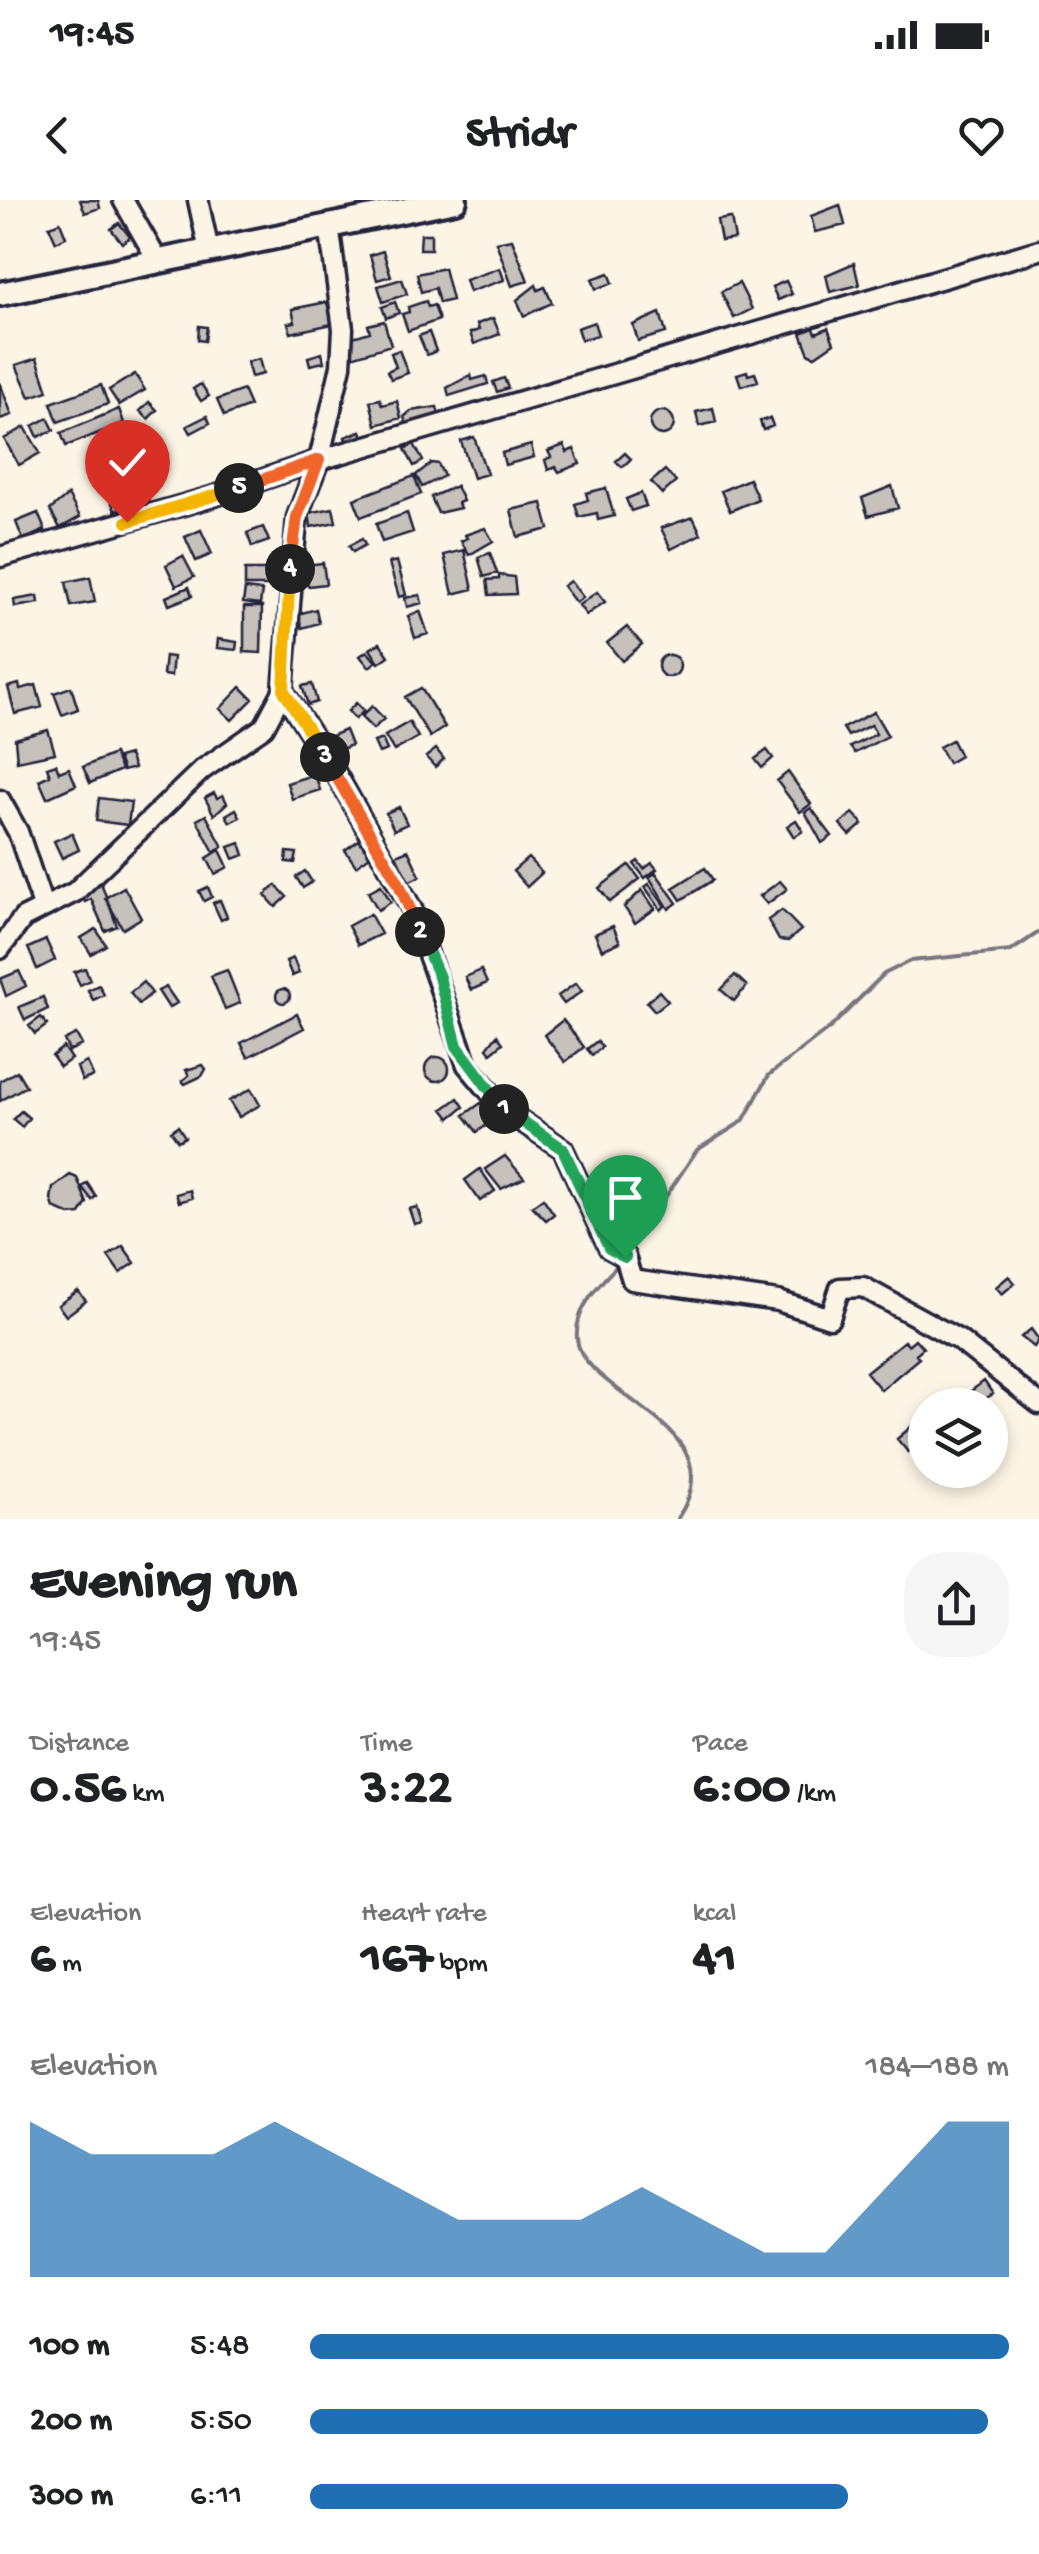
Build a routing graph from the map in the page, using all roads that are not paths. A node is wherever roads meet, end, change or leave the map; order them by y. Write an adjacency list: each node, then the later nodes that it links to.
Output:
1 (123, 200): 7 (street)
2 (198, 200): 6 (street)
3 (455, 200): 4 (main road)
4 (330, 225): 6 (main road); 9 (street)
5 (1039, 250): 9 (street)
6 (209, 251): 7 (main road)
7 (158, 261): 8 (main road)
8 (0, 294)
9 (319, 460): 10 (street); 11 (street)
10 (3, 553)
11 (284, 691): 13 (street); 15 (street)
12 (0, 800): 13 (street)
13 (43, 906): 14 (street)
14 (0, 950)
15 (1039, 1404)

